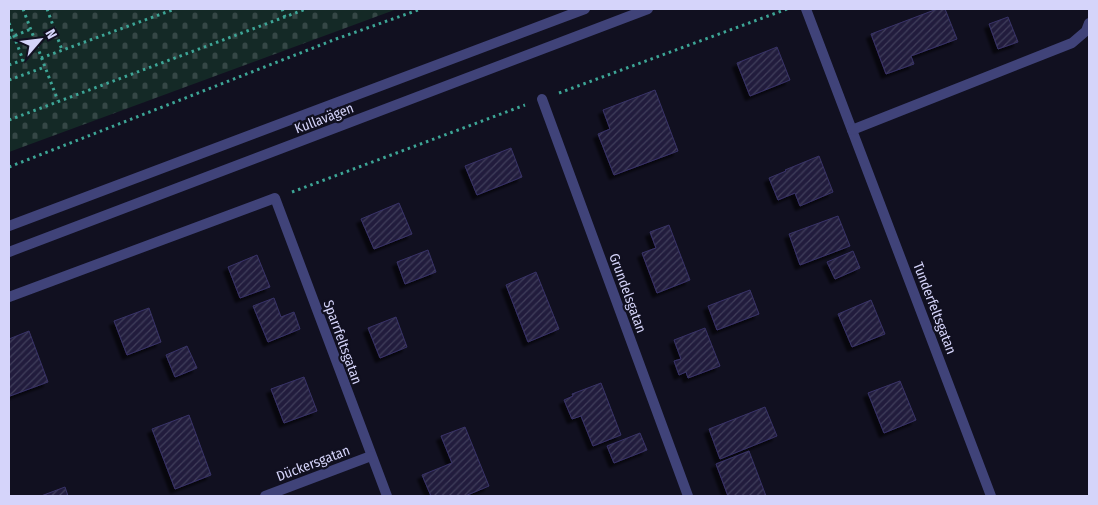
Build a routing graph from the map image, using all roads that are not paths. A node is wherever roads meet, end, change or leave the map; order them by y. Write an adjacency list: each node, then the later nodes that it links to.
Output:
1 (585, 9): 7 (street, Kullavägen)
2 (648, 9): 8 (street, Kullavägen)
3 (806, 9): 6 (street, Tunderfeltsgatan)
4 (1089, 24): 6 (street)
5 (542, 99): 13 (street, Grundelsgatan)
6 (852, 130): 14 (street, Tunderfeltsgatan)
7 (9, 226)
8 (9, 252)
9 (9, 298): 10 (street, Sparrfeltsgatan)
10 (371, 456): 11 (street, Dückersgatan); 12 (street, Sparrfeltsgatan)
11 (265, 496)
12 (387, 496)
13 (688, 496)
14 (991, 496)

